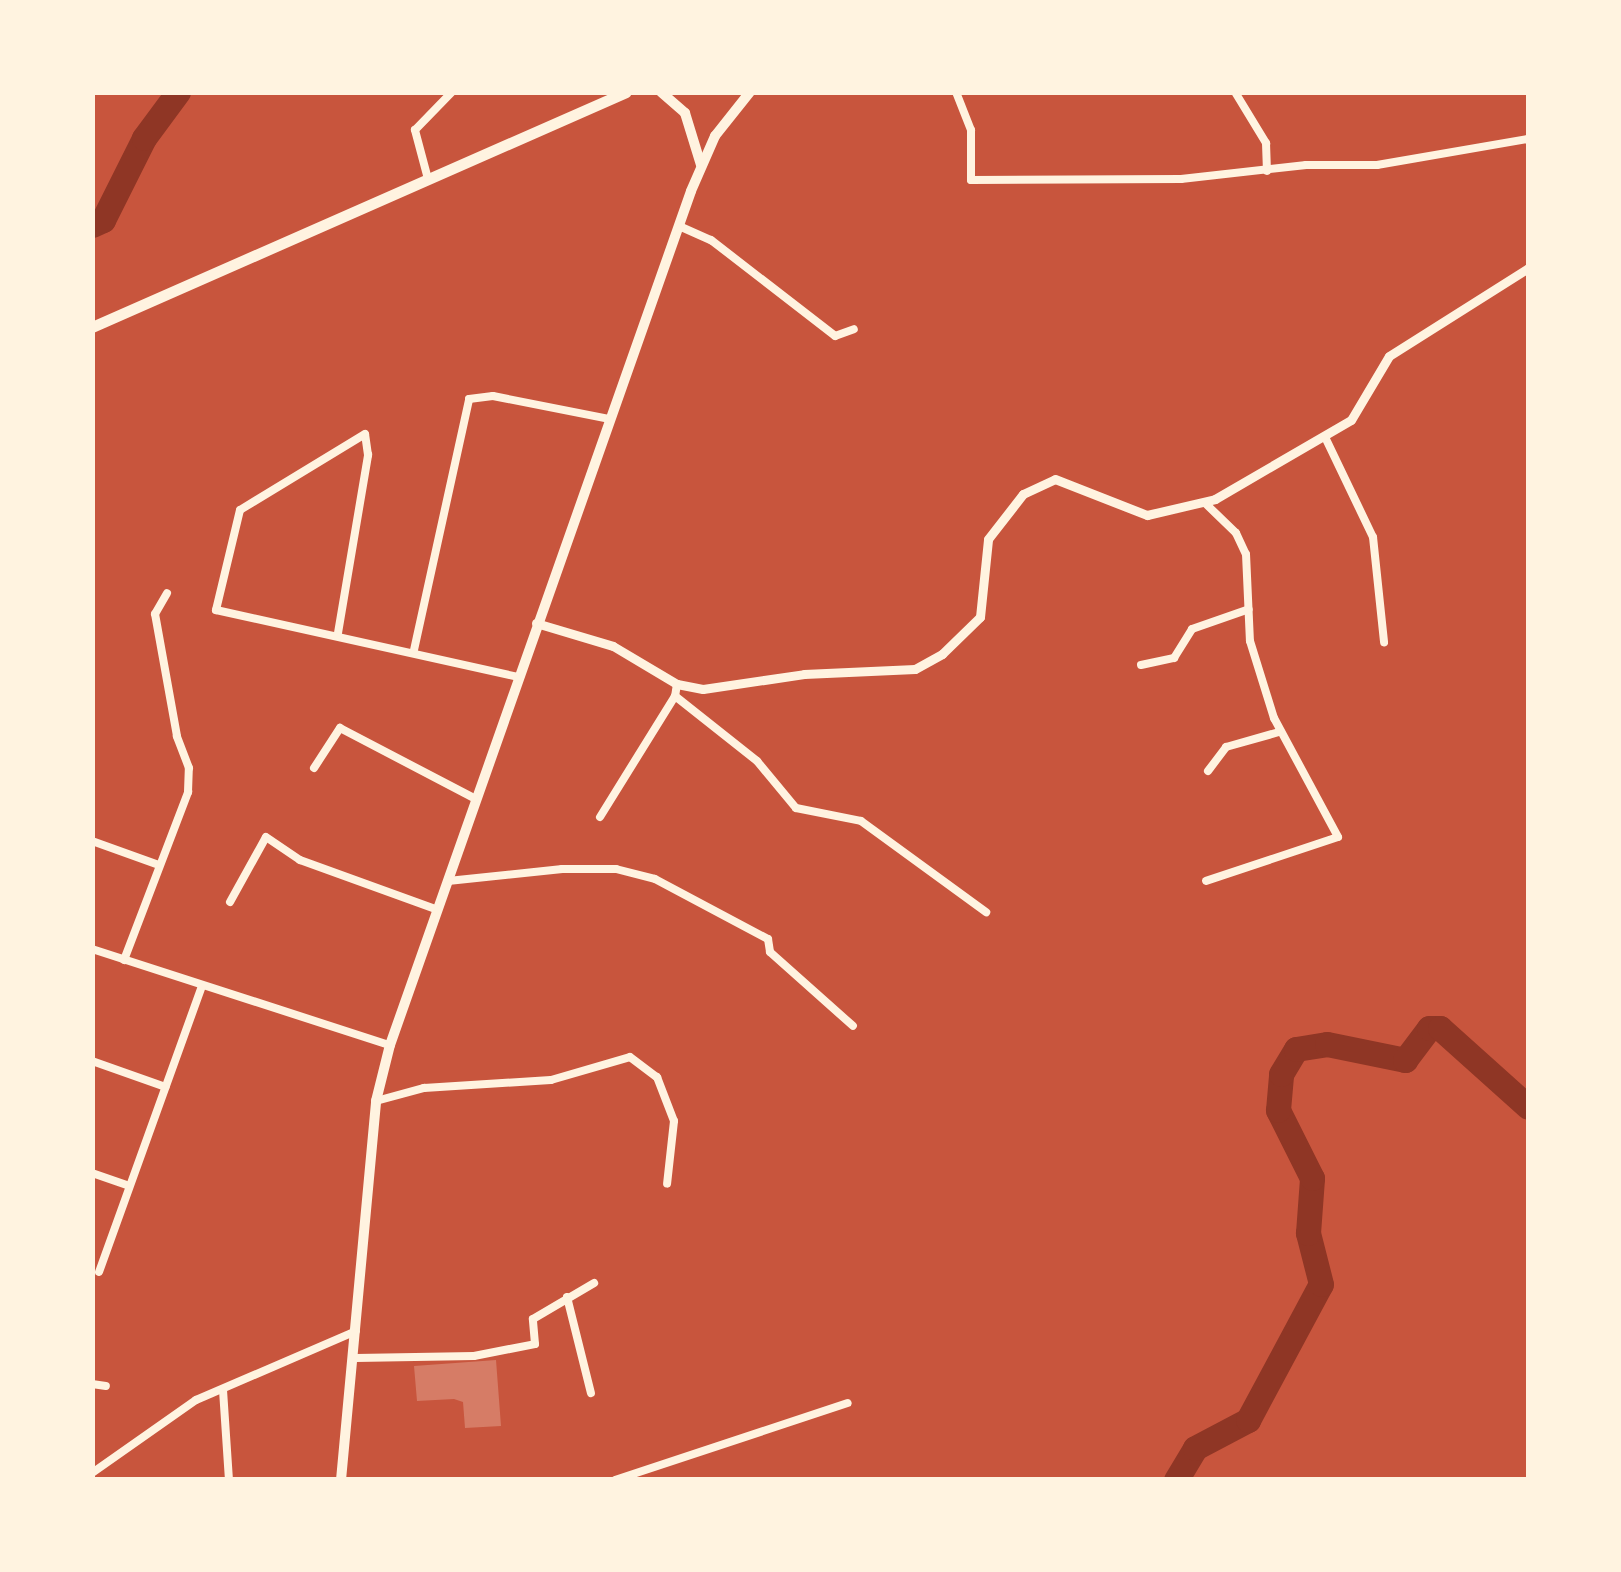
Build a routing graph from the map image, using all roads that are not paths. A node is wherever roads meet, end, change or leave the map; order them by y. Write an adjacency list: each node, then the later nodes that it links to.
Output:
1 (452, 92): 10 (street)
2 (626, 92): 10 (main road)
3 (661, 92): 8 (main road)
4 (750, 92): 8 (main road)
5 (956, 92): 9 (street)
6 (1236, 92): 9 (street)
7 (1528, 139): 9 (street)
8 (702, 166): 11 (main road)
9 (1268, 171)
10 (428, 178): 13 (main road)
11 (679, 226): 14 (street); 15 (main road)
12 (1528, 268): 16 (street)
13 (92, 328)
14 (854, 329)
15 (609, 419): 20 (main road); 23 (street)
16 (1325, 437): 17 (street); 22 (street)
17 (1205, 503): 19 (street); 26 (street)
18 (167, 592): 34 (street)
19 (1250, 609): 24 (street); 28 (street)
20 (536, 623): 25 (main road); 26 (street)
21 (338, 633): 21 (street); 23 (street)
22 (1384, 642)
23 (414, 650): 25 (street)
24 (1141, 665)
25 (517, 677): 31 (main road)
26 (677, 684): 27 (street)
27 (675, 696): 32 (street); 39 (street)
28 (1279, 732): 30 (street); 36 (street)
29 (314, 768): 31 (street)
30 (1208, 771)
31 (476, 799): 35 (main road)
32 (600, 817)
33 (92, 841): 34 (street)
34 (159, 865): 41 (street)
35 (448, 881): 38 (main road); 43 (street)
36 (1206, 881)
37 (230, 902): 38 (street)
38 (435, 910): 44 (main road)
39 (986, 912)
40 (92, 950): 41 (street)
41 (124, 960): 42 (street)
42 (201, 988): 44 (street); 46 (street)
43 (854, 1026)
44 (390, 1045): 47 (main road)
45 (92, 1061): 46 (street)
46 (166, 1088): 50 (street)
47 (376, 1101): 49 (street); 54 (main road)
48 (92, 1173): 50 (street)
49 (667, 1184)
50 (129, 1186): 51 (street)
51 (99, 1272)
52 (594, 1282): 53 (street)
53 (567, 1297): 55 (street); 59 (street)
54 (359, 1329): 55 (main road); 58 (street)
55 (356, 1358): 63 (main road)
56 (92, 1384): 57 (street)
57 (106, 1386)
58 (223, 1390): 61 (street); 62 (street)
59 (591, 1393)
60 (848, 1403): 64 (street)
61 (92, 1472)
62 (229, 1480)
63 (341, 1480)
64 (615, 1480)

